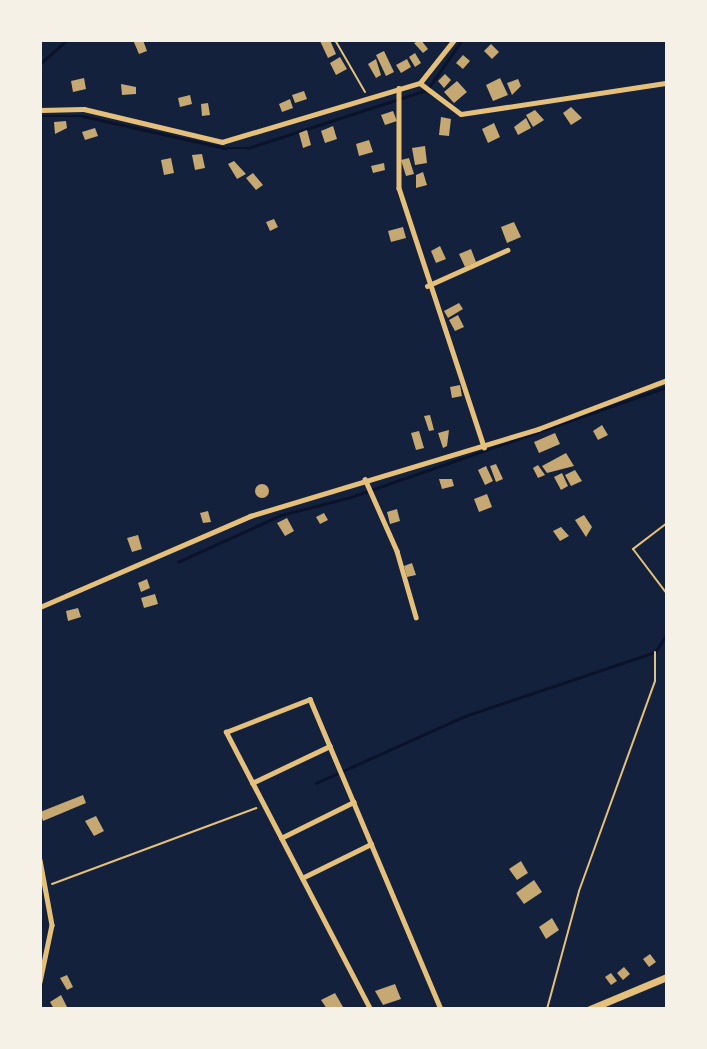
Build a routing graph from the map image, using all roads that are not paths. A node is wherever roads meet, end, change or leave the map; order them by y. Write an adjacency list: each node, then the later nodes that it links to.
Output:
1 (454, 40): 2 (street)
2 (420, 83): 3 (street); 4 (street)
3 (667, 83)
4 (399, 88): 5 (street); 7 (street)
5 (40, 110)
6 (507, 250): 7 (street)
7 (427, 286): 9 (street)
8 (667, 380): 9 (street)
9 (484, 447): 10 (street)
10 (365, 479): 11 (street); 12 (street)
11 (40, 607)
12 (416, 617)
13 (330, 746): 14 (street); 14 (street); 15 (street)
14 (252, 783): 16 (street)
15 (354, 802): 16 (street); 17 (street)
16 (281, 838): 19 (street)
17 (371, 844): 19 (street); 23 (street)
18 (40, 860): 21 (street)
19 (302, 878): 22 (street)
20 (667, 976): 24 (main road)
21 (40, 982)
22 (370, 1009)
23 (441, 1009)
24 (590, 1009)

